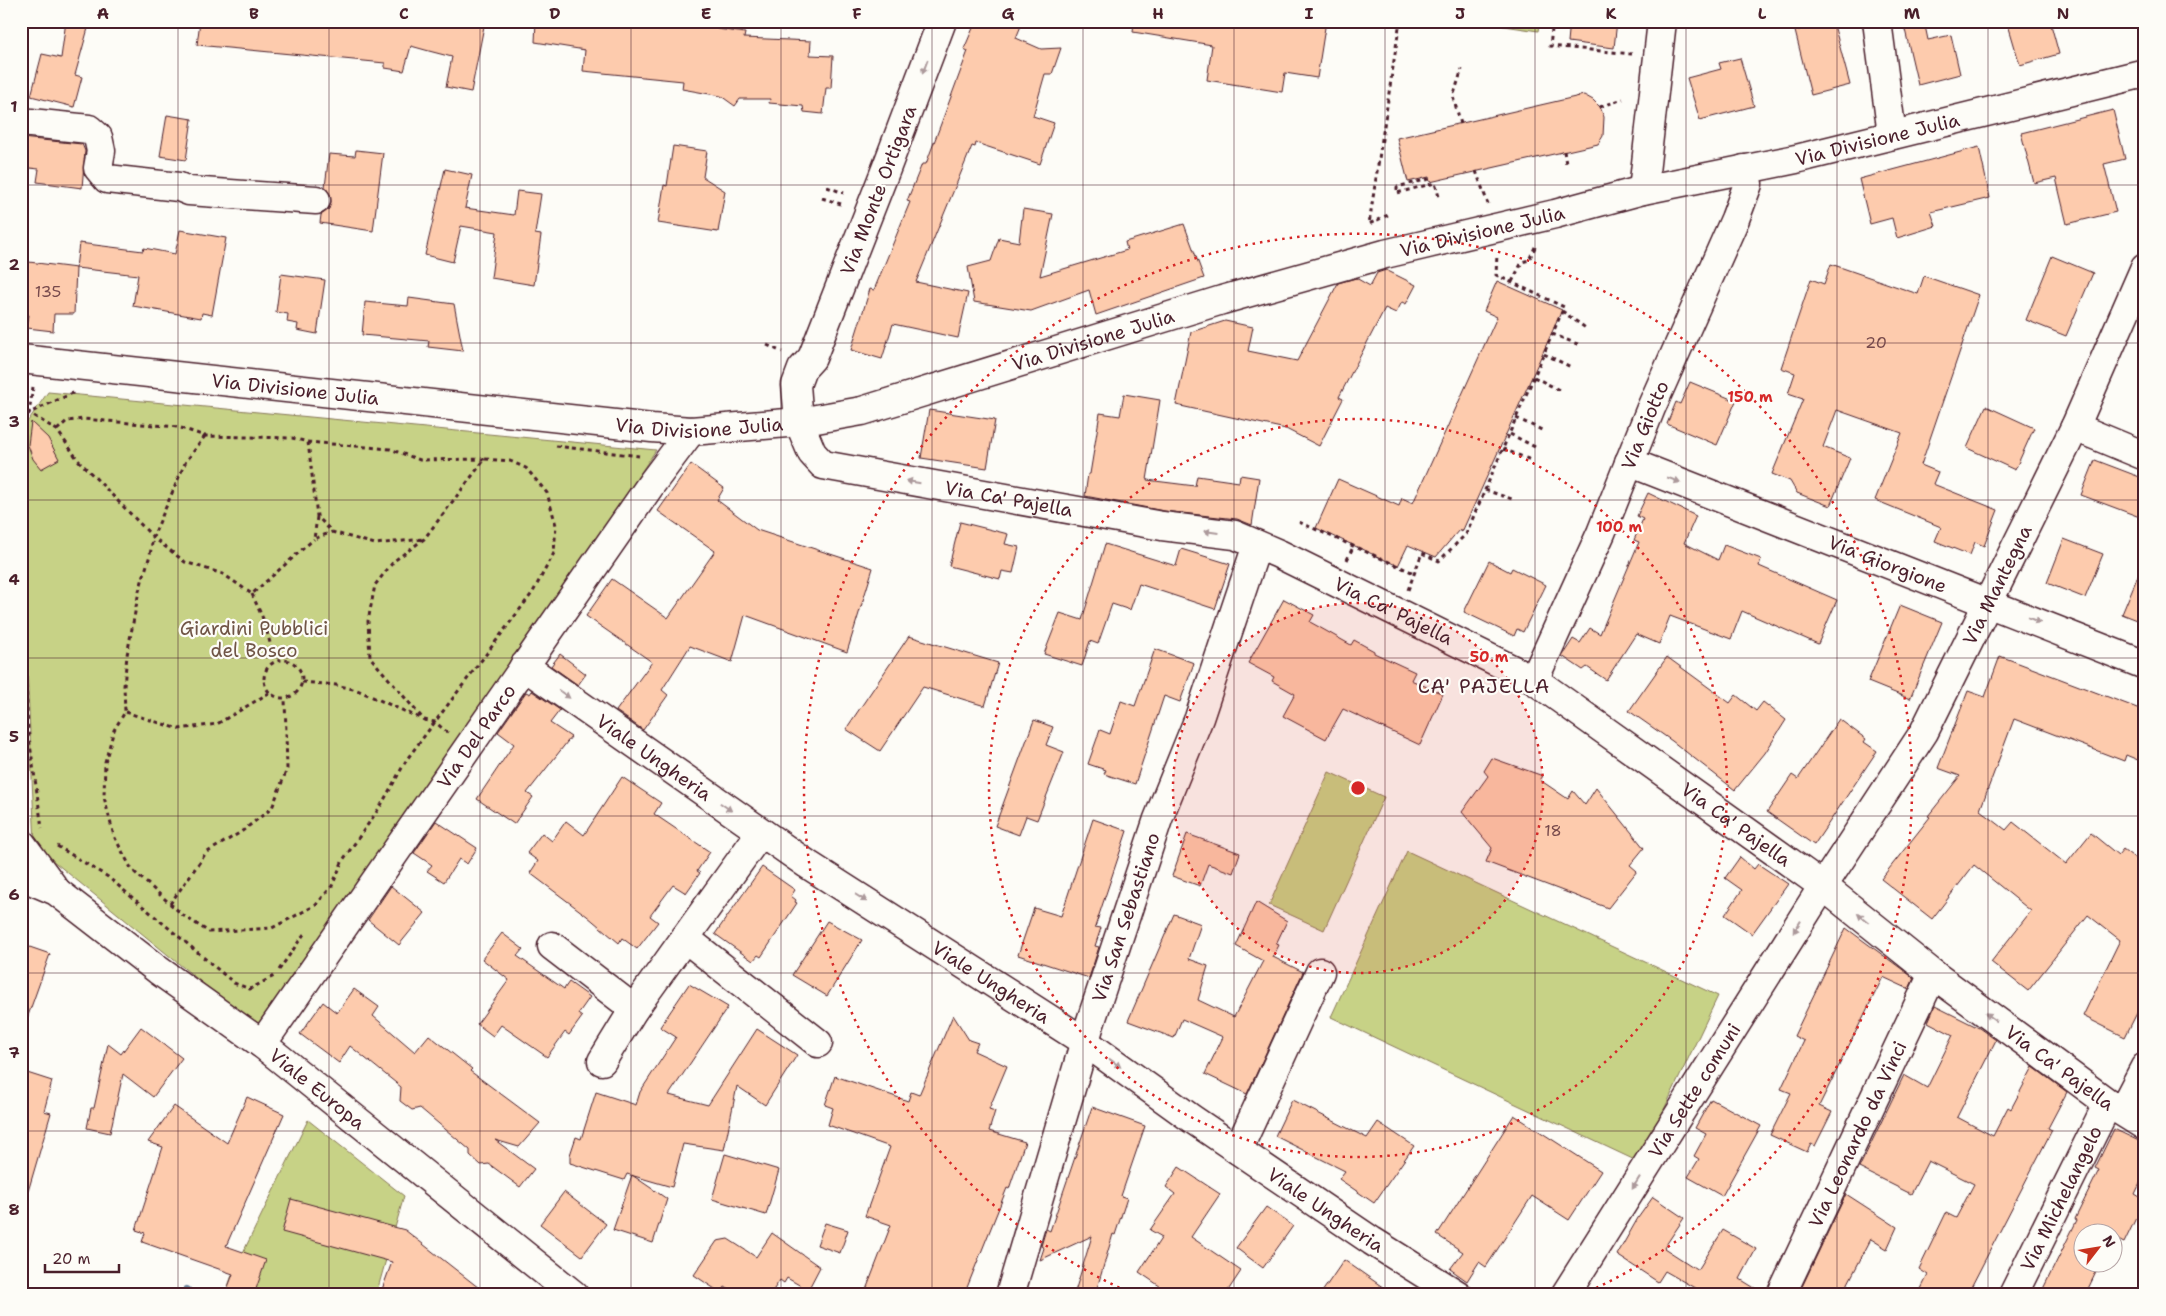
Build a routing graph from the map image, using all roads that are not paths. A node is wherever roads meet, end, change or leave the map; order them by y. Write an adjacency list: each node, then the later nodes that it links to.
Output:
1 (942, 21): 12 (street, Via Monte Ortigara, one-way to 12)
2 (1662, 21): 8 (street)
3 (1877, 21): 6 (street)
4 (2145, 73): 6 (street, Via Divisione Julia)
5 (21, 122): 9 (street)
6 (1892, 135): 7 (street, Via Divisione Julia)
7 (1744, 168): 8 (street, Via Divisione Julia); 16 (street, Via Giotto)
8 (1643, 190): 12 (street, Via Divisione Julia)
9 (316, 200)
10 (2145, 267): 13 (street, Via Mantegna)
11 (28, 369): 14 (street, Via Divisione Julia)
12 (799, 422): 14 (street, Via Divisione Julia); 17 (street, Via Ca' Pajella, one-way to 12)
13 (2076, 427): 15 (street); 18 (street, Via Mantegna)
14 (691, 430): 20 (street, Via Del Parco)
15 (2145, 456)
16 (1629, 462): 18 (street, Via Giorgione, one-way to 18); 21 (street, Via Giotto)
17 (1257, 545): 21 (street, Via Ca' Pajella); 32 (street, Via San Sebastiano)
18 (1988, 602): 19 (street, Via Giorgione, one-way to 19); 25 (street, Via Mantegna)
19 (2145, 665)
20 (524, 666): 22 (street, Viale Ungheria, one-way to 22); 34 (street, Via Del Parco)
21 (1534, 680): 25 (street, Via Ca' Pajella)
22 (761, 832): 27 (street); 32 (street, Viale Ungheria, one-way to 32)
23 (32, 837): 26 (street, Viale Europa)
24 (21, 876): 26 (street, Viale Europa)
25 (1823, 886): 30 (street, Via Ca' Pajella, one-way to 25); 43 (street, Via Sette comuni, one-way to 43)
26 (56, 891): 34 (street, Viale Europa)
27 (685, 938): 31 (street); 33 (street)
28 (552, 946): 31 (street)
29 (1320, 972): 39 (street)
30 (1933, 974): 37 (street, Via Ca' Pajella, one-way to 30); 44 (street, Via Leonardo da Vinci)
31 (634, 1008): 35 (street)
32 (1085, 1042): 39 (street, Viale Ungheria, one-way to 39); 41 (street, Via San Sebastiano)
33 (818, 1043)
34 (262, 1044): 40 (street, Viale Europa)
35 (602, 1060)
36 (2145, 1067): 37 (street, Via Michelangelo)
37 (2115, 1107): 38 (street, Via Ca' Pajella); 45 (street, Via Michelangelo)
38 (2145, 1126)
39 (1238, 1150): 42 (street, Viale Ungheria)
40 (574, 1295)
41 (1010, 1295)
42 (1458, 1295)
43 (1565, 1295)
44 (1781, 1295)
45 (2013, 1295)

